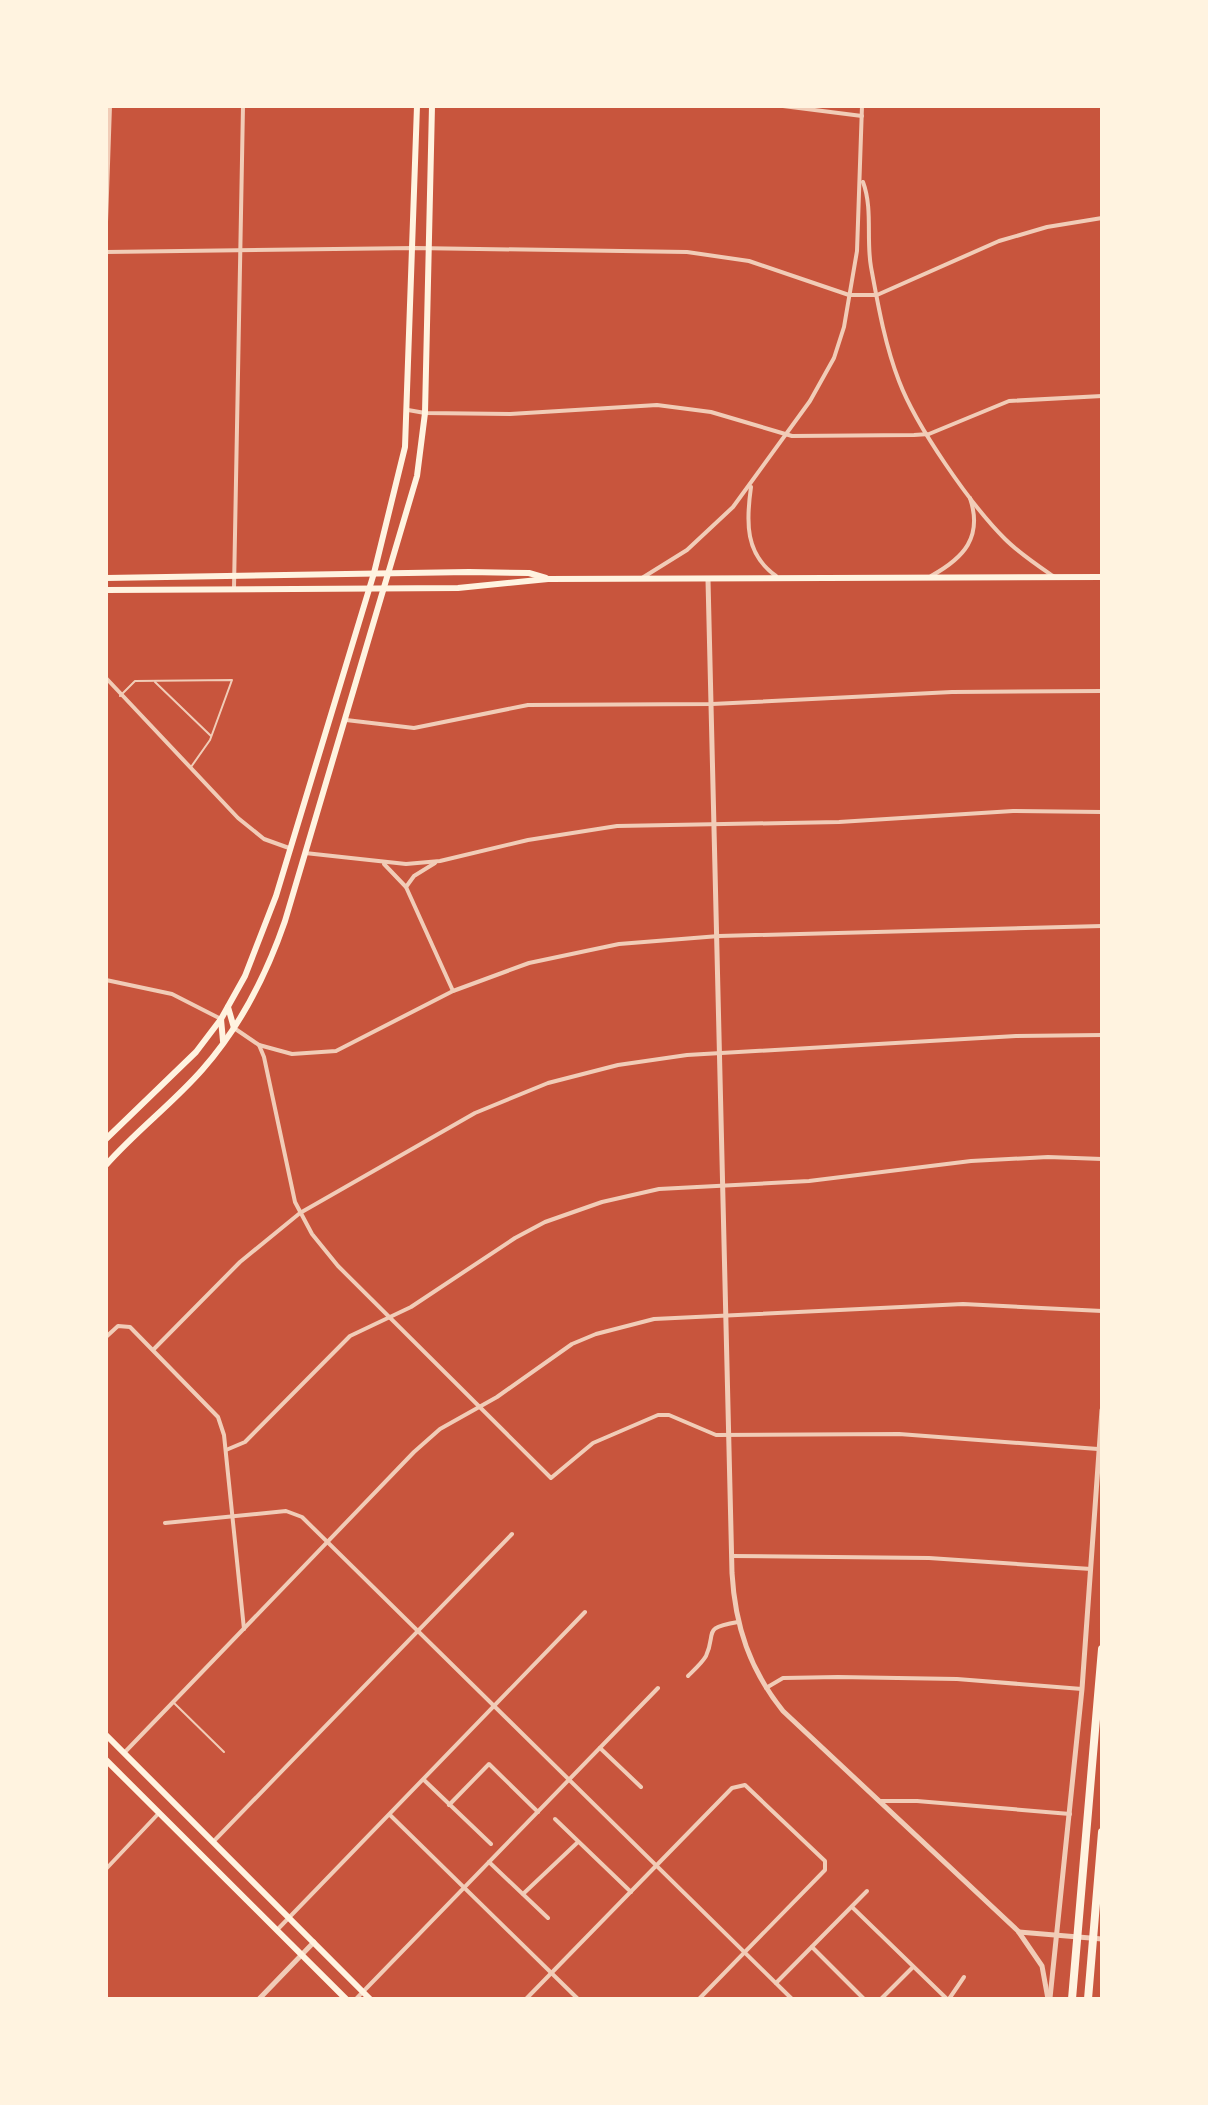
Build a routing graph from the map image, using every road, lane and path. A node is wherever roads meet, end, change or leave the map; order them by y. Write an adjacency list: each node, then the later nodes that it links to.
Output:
1 (110, 106): 9 (street)
2 (243, 106): 14 (street)
3 (417, 106): 12 (main road)
4 (432, 106): 13 (main road)
5 (783, 106): 7 (street)
6 (862, 106): 7 (street)
7 (862, 116): 8 (street)
8 (862, 180): 16 (street); 17 (street)
9 (106, 198): 11 (street)
10 (1102, 218): 17 (street)
11 (106, 222)
12 (415, 248): 13 (street); 14 (street); 19 (main road)
13 (431, 249): 16 (street); 20 (main road)
14 (239, 250): 15 (street); 27 (street)
15 (106, 252)
16 (849, 295): 17 (street); 22 (street)
17 (877, 295): 21 (street)
18 (1102, 396): 21 (street)
19 (408, 410): 20 (street); 25 (main road)
20 (425, 413): 22 (street); 26 (main road)
21 (929, 434): 22 (street); 24 (street)
22 (784, 435): 23 (street)
23 (752, 483): 33 (street); 34 (street)
24 (968, 492): 28 (street); 31 (street)
25 (374, 573): 26 (main road); 27 (main road); 38 (main road)
26 (389, 573): 32 (main road); 36 (main road)
27 (234, 575): 30 (main road); 39 (street)
28 (1055, 577): 29 (main road); 31 (main road)
29 (1102, 577)
30 (106, 578)
31 (927, 578): 34 (main road)
32 (548, 579): 33 (main road); 36 (main road)
33 (640, 579): 35 (main road)
34 (782, 579): 35 (main road)
35 (708, 580): 44 (street)
36 (383, 589): 38 (main road); 45 (main road)
37 (106, 590): 39 (main road)
38 (368, 590): 39 (main road); 50 (main road)
39 (234, 591)
40 (106, 678): 43 (street)
41 (155, 681): 43 (lane); 46 (lane); 46 (lane)
42 (1102, 691): 44 (street)
43 (120, 696): 47 (street)
44 (712, 704): 45 (street); 49 (street)
45 (346, 720): 51 (main road)
46 (211, 737): 47 (lane)
47 (190, 769): 50 (street)
48 (1102, 812): 49 (street)
49 (715, 825): 52 (street); 56 (street)
50 (289, 848): 51 (main road); 59 (main road)
51 (305, 853): 53 (street); 61 (main road)
52 (438, 861): 53 (street); 54 (street)
53 (383, 863): 54 (street)
54 (406, 887): 58 (street)
55 (1102, 926): 56 (street)
56 (719, 936): 58 (street); 65 (street)
57 (106, 980): 60 (street)
58 (453, 991): 64 (street)
59 (228, 1007): 60 (main road); 61 (main road)
60 (221, 1019): 63 (main road); 66 (main road)
61 (234, 1028): 63 (main road); 64 (street)
62 (1102, 1035): 65 (street)
63 (223, 1044): 68 (main road)
64 (259, 1045): 70 (street)
65 (722, 1053): 69 (street); 70 (street)
66 (106, 1139)
67 (1102, 1159): 69 (street)
68 (106, 1165)
69 (723, 1185): 72 (street); 73 (street)
70 (300, 1213): 73 (street); 75 (street)
71 (1102, 1311): 72 (street)
72 (726, 1314): 76 (street); 78 (street)
73 (391, 1316): 76 (street); 80 (street)
74 (106, 1337): 75 (street)
75 (154, 1349): 80 (street)
76 (481, 1407): 78 (street); 84 (street)
77 (1102, 1410): 79 (street)
78 (729, 1436): 79 (street); 85 (street)
79 (1098, 1449): 86 (street)
80 (226, 1450): 81 (street)
81 (232, 1516): 82 (street); 84 (street); 89 (street)
82 (165, 1523)
83 (512, 1534): 90 (street)
84 (327, 1542): 89 (street); 90 (street)
85 (732, 1556): 86 (street); 88 (street)
86 (1091, 1569): 95 (street)
87 (585, 1612): 97 (street)
88 (738, 1622): 92 (street); 94 (street)
89 (244, 1629): 96 (street)
90 (418, 1631): 97 (street); 115 (street)
91 (1102, 1649): 154 (highway)
92 (688, 1676)
93 (658, 1688): 99 (street)
94 (766, 1688): 95 (street); 107 (street)
95 (1082, 1689): 111 (street)
96 (174, 1703): 100 (lane); 101 (street)
97 (494, 1707): 103 (street); 104 (street)
98 (106, 1735): 101 (main road)
99 (600, 1748): 104 (street); 105 (street)
100 (224, 1752)
101 (124, 1753): 102 (main road); 106 (main road)
102 (109, 1763): 110 (main road)
103 (424, 1780): 108 (street); 112 (street)
104 (568, 1781): 109 (street); 120 (street)
105 (641, 1787)
106 (171, 1801): 110 (main road); 115 (main road)
107 (879, 1801): 111 (street); 130 (street)
108 (449, 1805): 109 (street); 117 (street)
109 (538, 1812): 119 (street)
110 (159, 1813): 118 (main road); 121 (street)
111 (1070, 1814): 131 (street)
112 (390, 1815): 122 (street); 127 (street)
113 (555, 1819): 116 (street)
114 (1102, 1832): 155 (highway)
115 (213, 1842): 118 (main road); 127 (main road)
116 (578, 1842): 124 (street); 125 (street)
117 (491, 1844)
118 (201, 1854): 129 (main road)
119 (489, 1862): 122 (street); 125 (street)
120 (655, 1867): 124 (street); 135 (street); 135 (street)
121 (106, 1869)
122 (465, 1887): 138 (street); 141 (street)
123 (867, 1891): 126 (street)
124 (631, 1892): 138 (street)
125 (523, 1894): 128 (street)
126 (852, 1907): 134 (street); 137 (street)
127 (290, 1918): 129 (street); 133 (main road)
128 (548, 1918)
129 (277, 1930): 136 (main road)
130 (1018, 1931): 131 (street); 153 (street)
131 (1057, 1935): 132 (street); 153 (street)
132 (1102, 1939)
133 (314, 1942): 136 (street); 141 (main road)
134 (812, 1947): 140 (street); 150 (street)
135 (744, 1953): 140 (street); 148 (street)
136 (301, 1954): 142 (street); 143 (main road)
137 (913, 1967): 151 (street); 152 (street)
138 (551, 1973): 146 (street); 147 (street)
139 (964, 1977): 152 (street)
140 (776, 1983): 149 (street)
141 (363, 1992): 144 (street); 145 (main road)
142 (259, 1999)
143 (346, 1999)
144 (356, 1999)
145 (370, 1999)
146 (526, 1999)
147 (578, 1999)
148 (699, 1999)
149 (792, 1999)
150 (864, 1999)
151 (881, 1999)
152 (948, 1999)
153 (1049, 1999)
154 (1072, 1999)
155 (1088, 1999)

